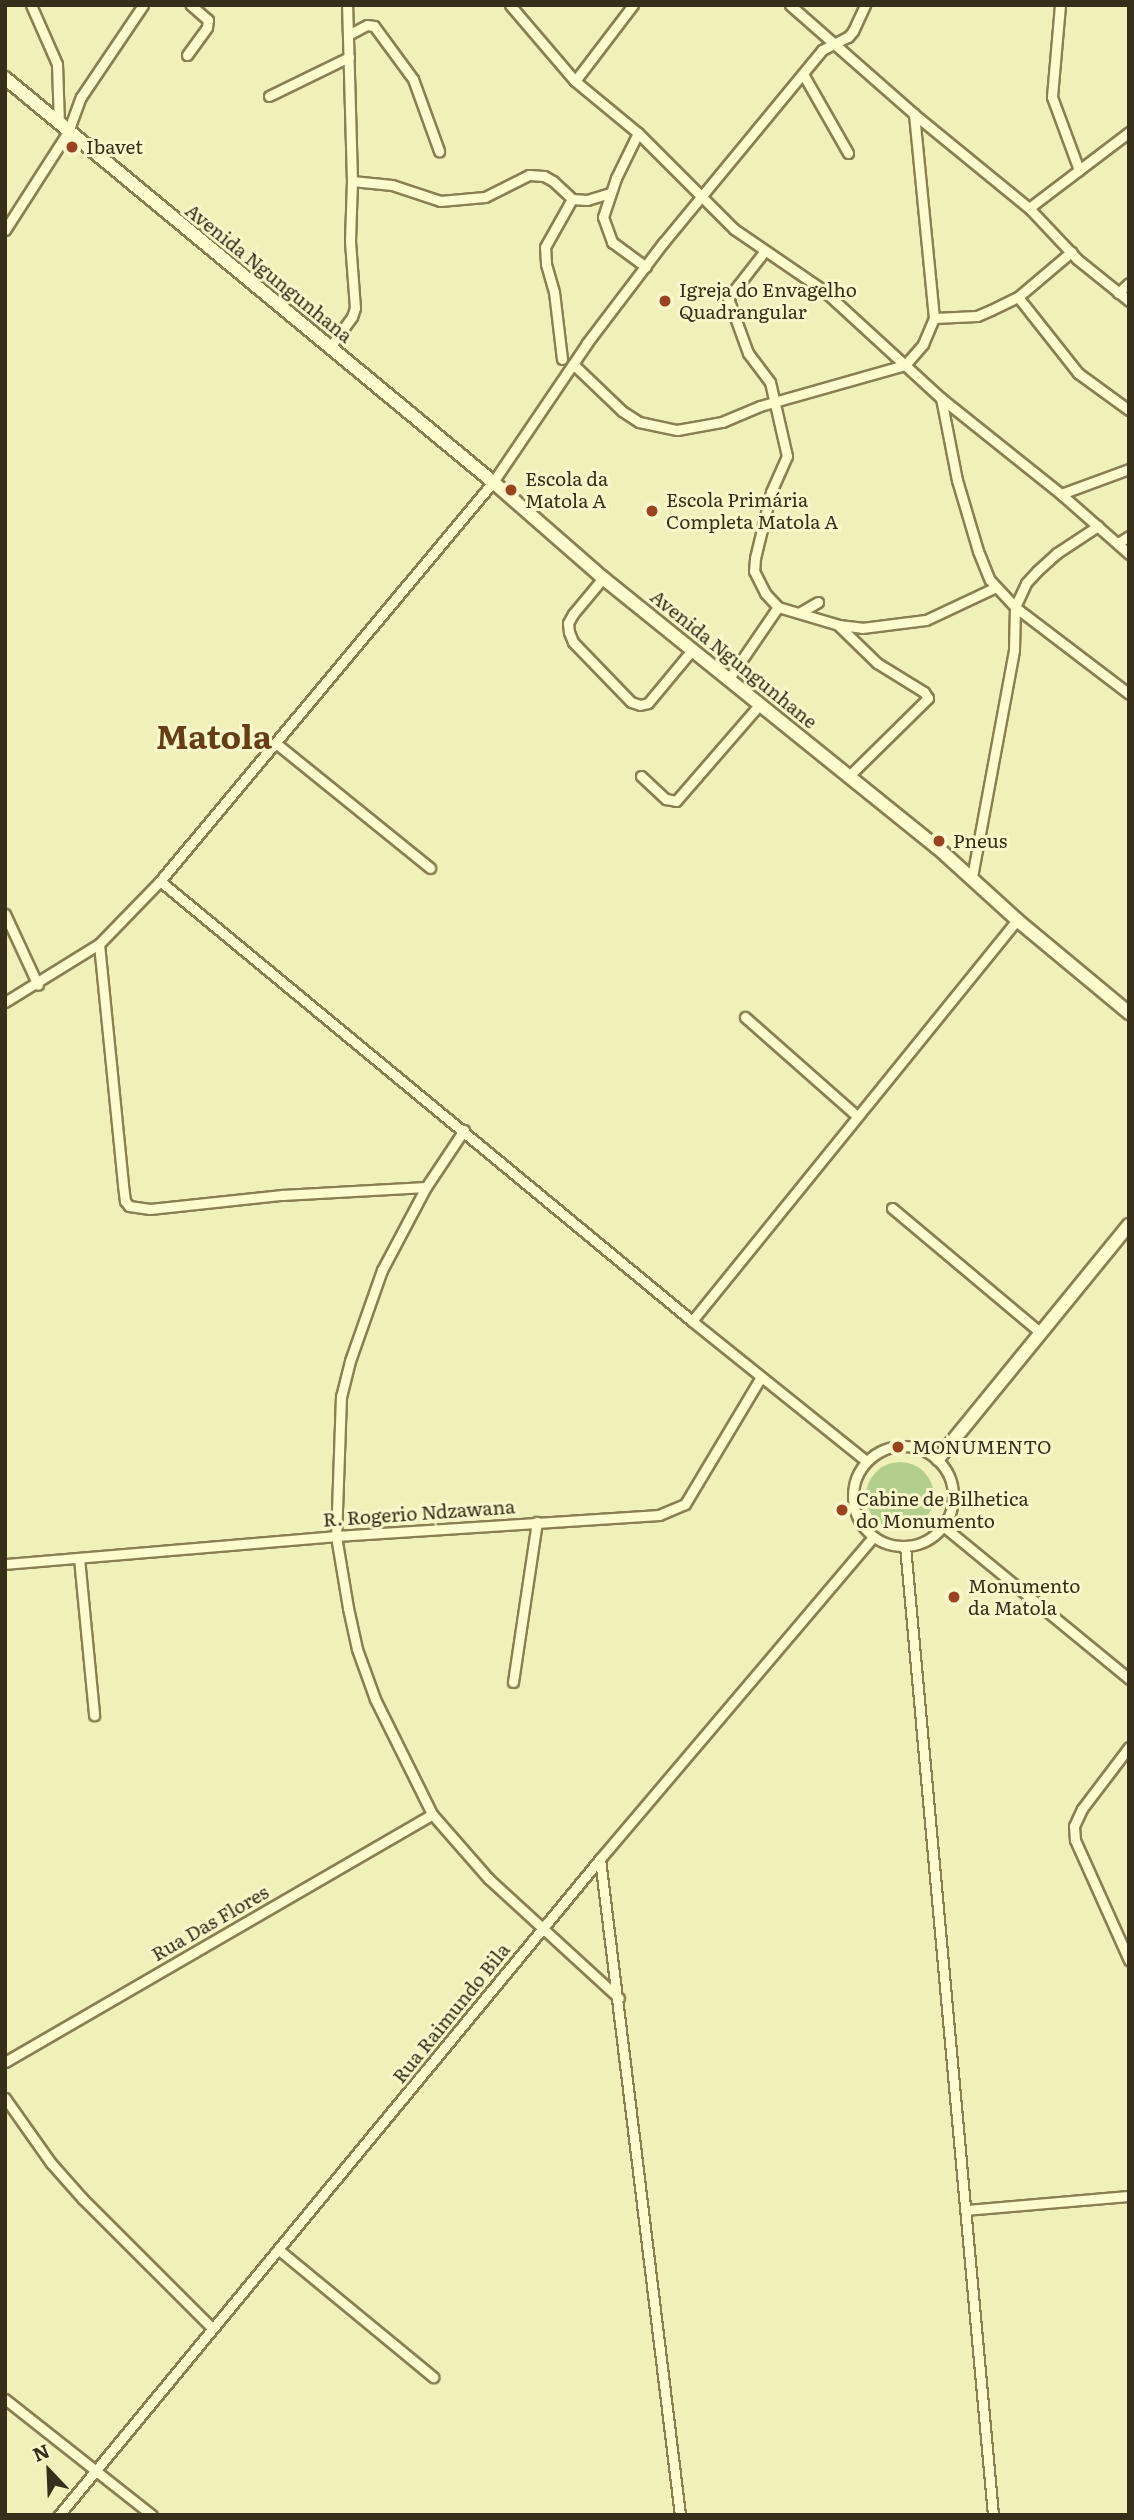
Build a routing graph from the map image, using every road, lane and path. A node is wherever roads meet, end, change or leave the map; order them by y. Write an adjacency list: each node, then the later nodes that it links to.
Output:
1 (31, 5): 19 (street)
2 (143, 5): 19 (street)
3 (191, 5): 12 (street)
4 (347, 5): 10 (street)
5 (510, 5): 16 (street)
6 (633, 5): 16 (street)
7 (790, 5): 11 (street)
8 (865, 5): 11 (street)
9 (1060, 5): 24 (street)
10 (348, 35): 13 (street); 22 (street)
11 (835, 43): 14 (street); 18 (street)
12 (187, 55)
13 (349, 57): 17 (street); 25 (street)
14 (803, 74): 23 (street); 27 (street)
15 (5, 78): 19 (street, Avenida Ngungunhana)
16 (575, 81): 20 (street)
17 (269, 96)
18 (914, 114): 29 (street); 38 (street)
19 (63, 128): 30 (street); 39 (street, Avenida Ngungunhana)
20 (638, 133): 26 (street); 27 (street)
21 (1128, 135): 24 (street)
22 (439, 151)
23 (848, 153)
24 (1079, 170): 29 (street)
25 (352, 181): 28 (street); 39 (street)
26 (610, 193): 28 (street); 33 (street)
27 (703, 196): 31 (street); 33 (street)
28 (572, 199): 40 (street)
29 (1029, 208): 32 (street)
30 (5, 230)
31 (764, 252): 42 (street); 44 (street)
32 (1071, 252): 35 (street); 36 (street)
33 (646, 267): 41 (street)
34 (1129, 284): 35 (street)
35 (1118, 293): 37 (street)
36 (1018, 297): 38 (street); 45 (street)
37 (1129, 301)
38 (934, 318): 42 (street)
39 (330, 347): 47 (street, Avenida Ngungunhana)
40 (562, 359)
41 (573, 364): 44 (street); 47 (street)
42 (905, 365): 43 (street); 44 (street)
43 (941, 398): 48 (street); 55 (street)
44 (775, 403): 57 (street)
45 (1129, 410)
46 (1129, 469): 48 (street)
47 (493, 482): 49 (street, Avenida Ngungunhana); 65 (street)
48 (1061, 494): 50 (street)
49 (510, 496): 54 (street, Avenida Ngungunhane)
50 (1098, 526): 52 (street); 58 (street)
51 (1129, 536): 52 (street)
52 (1118, 543): 53 (street)
53 (1129, 554)
54 (603, 578): 61 (street, Avenida Ngungunhane); 61 (street)
55 (996, 587): 58 (street); 60 (street)
56 (818, 602): 59 (street)
57 (778, 607): 59 (street); 62 (street)
58 (1016, 607): 63 (street); 69 (street)
59 (799, 614): 60 (street)
60 (839, 625): 67 (street)
61 (692, 650): 62 (street, Avenida Ngungunhane)
62 (728, 680): 64 (street, Avenida Ngungunhane)
63 (1129, 694)
64 (760, 704): 66 (street); 67 (street, Avenida Ngungunhane)
65 (277, 744): 68 (street); 70 (street)
66 (641, 776)
67 (848, 777): 69 (street, Avenida Ngungunhane)
68 (430, 868)
69 (972, 877): 72 (street, Avenida Ngungunhane)
70 (160, 881): 73 (street); 79 (street)
71 (5, 914): 74 (street)
72 (1017, 920): 76 (street, Avenida Ngungunhane); 78 (street)
73 (99, 944): 74 (street); 80 (street)
74 (38, 985): 75 (street)
75 (5, 1002)
76 (1129, 1013)
77 (746, 1017): 78 (street)
78 (857, 1116): 83 (street)
79 (464, 1130): 80 (street); 83 (street)
80 (426, 1187): 90 (street)
81 (892, 1208): 84 (street)
82 (1129, 1225): 84 (street)
83 (691, 1321): 85 (street)
84 (1041, 1333): 86 (street)
85 (761, 1377): 87 (street); 88 (street, R. Rogerio Ndzawana)
86 (938, 1459): 87 (street); 89 (street)
87 (866, 1461): 91 (street)
88 (537, 1522): 90 (street, R. Rogerio Ndzawana); 96 (street)
89 (943, 1526): 92 (street); 95 (street)
90 (337, 1536): 93 (street, R. Rogerio Ndzawana); 99 (street)
91 (873, 1537): 92 (street); 100 (street, Rua Raimundo Bila)
92 (905, 1546): 107 (street)
93 (79, 1558): 94 (street, R. Rogerio Ndzawana); 97 (street)
94 (5, 1564)
95 (1129, 1679)
96 (513, 1682)
97 (94, 1715)
98 (1129, 1747): 102 (street)
99 (432, 1814): 101 (street); 104 (street, Rua Das Flores)
100 (600, 1859): 101 (street, Rua Raimundo Bila); 103 (street)
101 (542, 1930): 103 (street); 108 (street, Rua Raimundo Bila)
102 (1129, 1960)
103 (619, 1998): 115 (street)
104 (5, 2062)
105 (5, 2098): 109 (street)
106 (1129, 2196): 107 (street)
107 (966, 2210): 116 (street)
108 (279, 2250): 109 (street, Rua Raimundo Bila); 110 (street)
109 (212, 2329): 112 (street, Rua Raimundo Bila)
110 (433, 2377)
111 (5, 2399): 112 (street)
112 (96, 2470): 113 (street, Rua Raimundo Bila); 114 (street)
113 (59, 2515)
114 (152, 2515)
115 (680, 2515)
116 (993, 2515)

